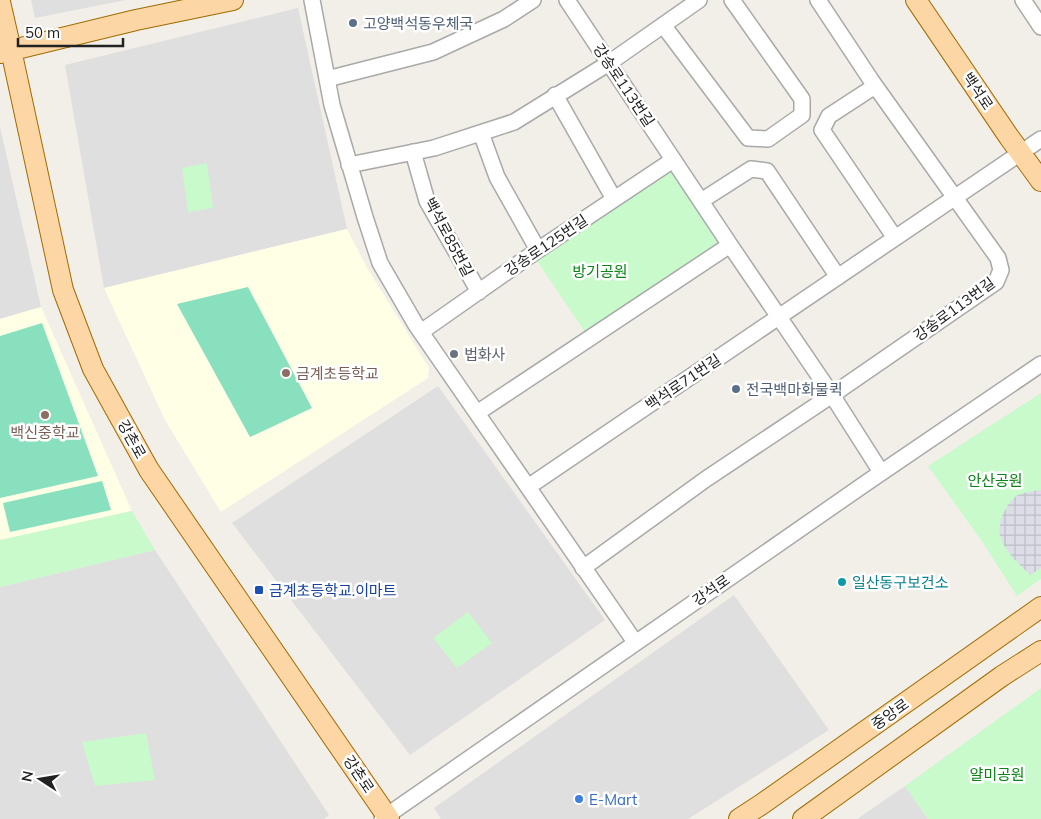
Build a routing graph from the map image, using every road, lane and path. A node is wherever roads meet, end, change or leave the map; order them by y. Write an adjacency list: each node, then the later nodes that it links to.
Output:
1 (233, 0): 13 (main road)
2 (312, 0): 15 (street)
3 (533, 0): 15 (street)
4 (567, 0): 14 (street, 강송로113번길)
5 (699, 0): 11 (street)
6 (732, 0): 11 (street)
7 (818, 0): 16 (street)
8 (916, 0): 21 (main road, 백석로)
9 (1023, 0): 12 (street)
10 (0, 2): 13 (main road, 강촌로)
11 (663, 25): 14 (street)
12 (1041, 27)
13 (6, 51): 44 (main road, 강촌로)
14 (609, 62): 17 (street); 22 (street, 강송로113번길)
15 (327, 80): 23 (street)
16 (873, 83): 25 (street); 28 (street)
17 (555, 95): 18 (street); 26 (street)
18 (481, 133): 20 (street); 30 (street)
19 (1041, 139): 21 (street, 백석로71번길)
20 (413, 152): 23 (street); 32 (street, 백석로85번길)
21 (1021, 153): 24 (main road, 백석로); 25 (street, 백석로71번길)
22 (673, 160): 26 (street, 강송로125번길); 27 (street, 강송로113번길)
23 (350, 165): 34 (street)
24 (1041, 181)
25 (955, 198): 28 (street, 백석로71번길); 36 (street, 강송로113번길)
26 (614, 199): 30 (street, 강송로125번길)
27 (701, 201): 29 (street, 강송로113번길); 31 (street)
28 (895, 238): 31 (street, 백석로71번길)
29 (730, 245): 33 (street, 강송로113번길); 37 (street)
30 (538, 250): 32 (street, 강송로125번길)
31 (838, 277): 33 (street, 백석로71번길)
32 (479, 292): 34 (street, 강송로125번길)
33 (780, 317): 36 (street, 강송로113번길); 39 (street, 백석로71번길)
34 (421, 332): 37 (street)
35 (1041, 364): 38 (street, 강석로)
36 (832, 394): 38 (street, 강송로113번길); 40 (street, 강송로113번길)
37 (477, 413): 39 (street)
38 (881, 472): 42 (street, 강석로)
39 (528, 487): 40 (street)
40 (583, 568): 42 (street)
41 (1041, 607): 45 (main road, 중앙로)
42 (635, 642): 44 (street, 강석로)
43 (1041, 651): 46 (main road)
44 (386, 818)
45 (738, 819)
46 (803, 819)

